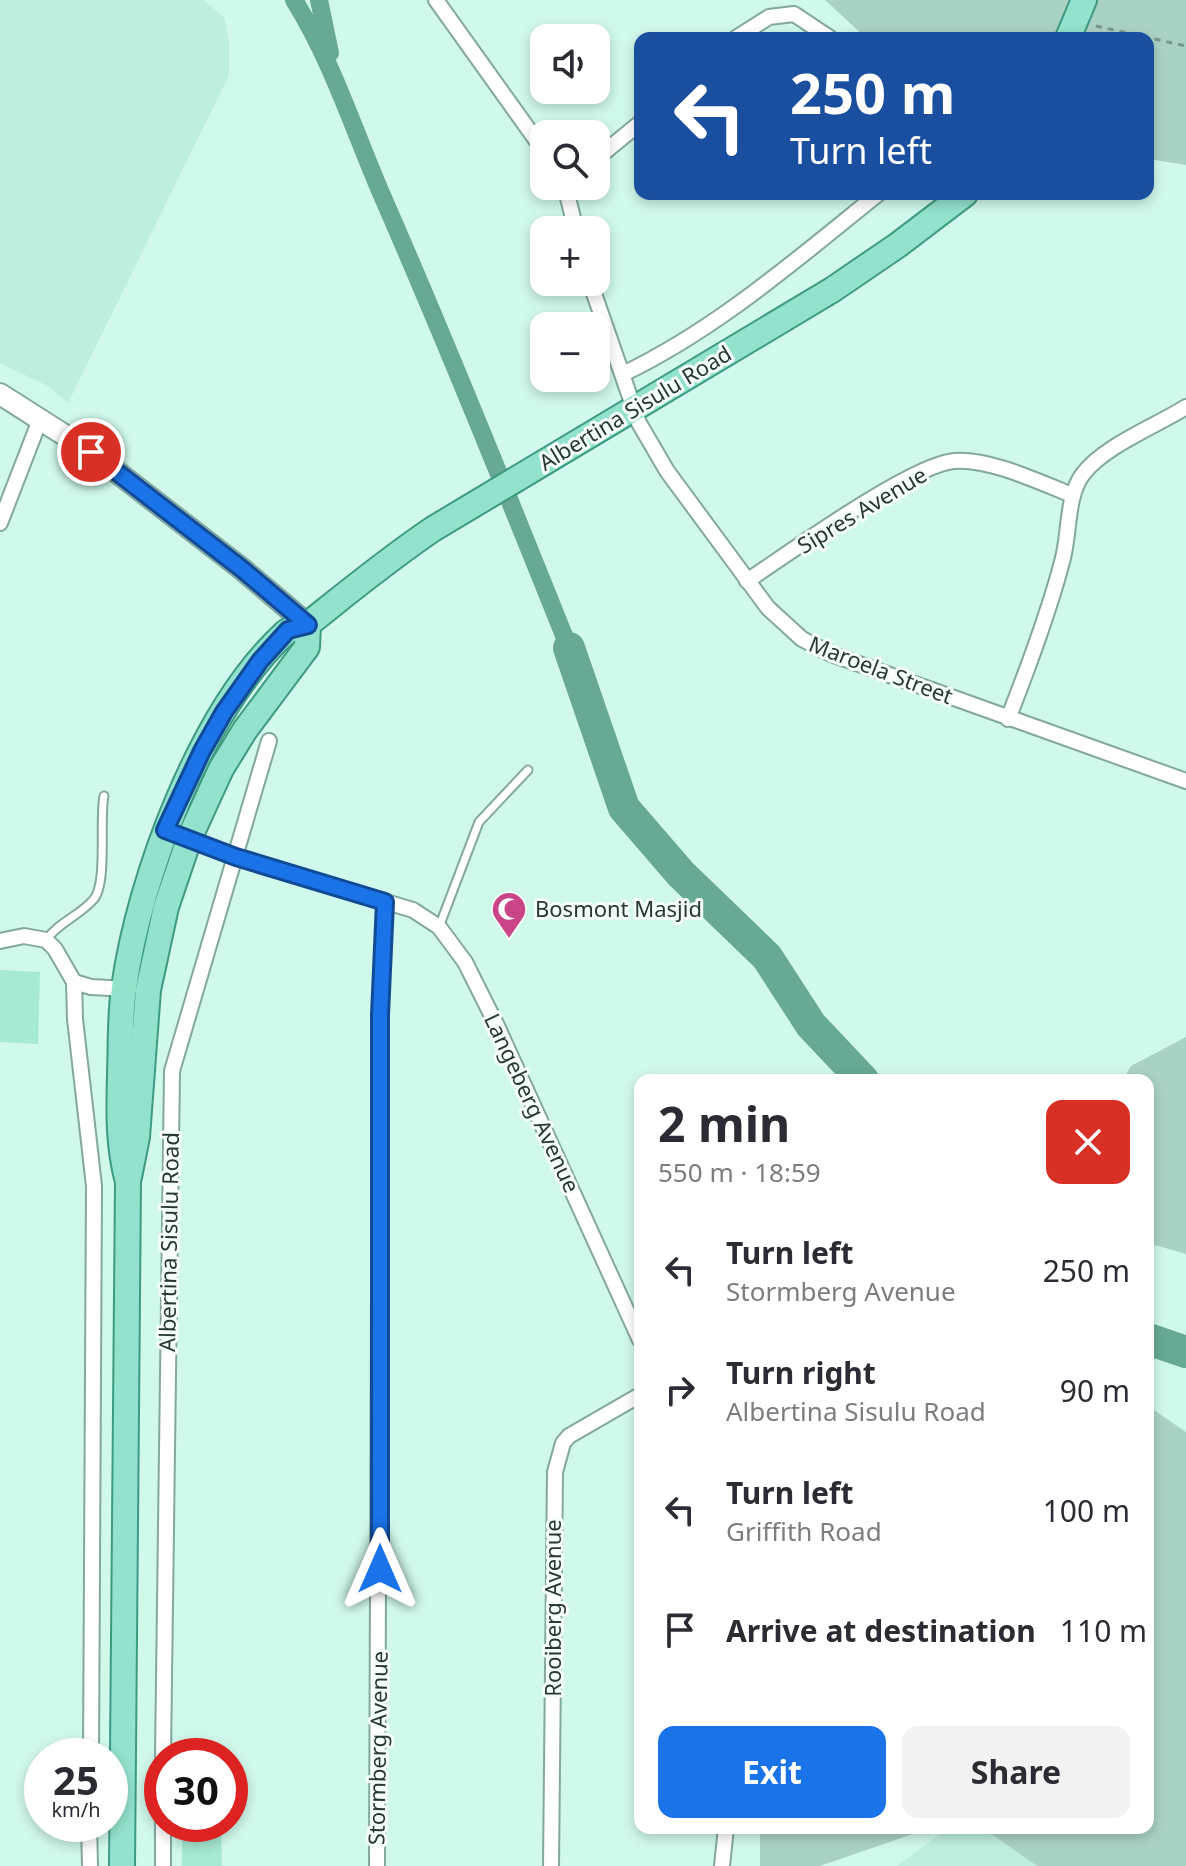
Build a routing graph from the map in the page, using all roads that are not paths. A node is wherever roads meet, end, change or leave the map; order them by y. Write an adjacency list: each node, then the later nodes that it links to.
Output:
1 (436, 0): 5 (street)
2 (745, 32): 3 (street)
3 (821, 32)
4 (634, 128): 6 (street)
5 (530, 131)
6 (610, 148)
7 (870, 200): 10 (street, Albertina Sisulu Road)
8 (957, 200): 13 (main road, Albertina Sisulu Road)
9 (595, 296): 10 (street, Maroela Street)
10 (623, 374): 13 (street, Maroela Street)
11 (0, 394): 14 (street)
12 (1186, 407): 15 (street)
13 (633, 408): 17 (street, Maroela Street); 18 (main road, Albertina Sisulu Road)
14 (41, 417): 16 (street); 18 (street)
15 (1072, 495): 17 (street, Sipres Avenue); 19 (street)
16 (0, 523)
17 (747, 581): 19 (street, Maroela Street)
18 (308, 625): 24 (main road, Albertina Sisulu Road); 25 (main road, Albertina Sisulu Road)
19 (1008, 719): 22 (street, Maroela Street)
20 (269, 741): 26 (street, Albertina Sisulu Road)
21 (528, 770): 28 (lane)
22 (1186, 781)
23 (104, 796): 29 (lane)
24 (165, 830): 25 (street); 32 (main road, Albertina Sisulu Road)
25 (189, 839): 26 (street); 32 (main road, Albertina Sisulu Road)
26 (236, 857): 27 (street); 36 (street, Albertina Sisulu Road)
27 (385, 902): 28 (street, Langeberg Avenue); 43 (street, Stormberg Avenue)
28 (439, 927): 33 (street, Langeberg Avenue)
29 (46, 940): 30 (street); 31 (street)
30 (0, 941)
31 (74, 982): 32 (street); 35 (street)
32 (136, 989): 41 (main road, Albertina Sisulu Road)
33 (634, 1327)
34 (634, 1398): 44 (street, Rooiberg Avenue)
35 (91, 1738)
36 (163, 1738)
37 (725, 1834): 45 (street)
38 (89, 1842): 40 (street)
39 (163, 1842): 42 (street)
40 (90, 1866)
41 (122, 1866)
42 (163, 1866)
43 (377, 1866)
44 (551, 1866)
45 (722, 1866)

